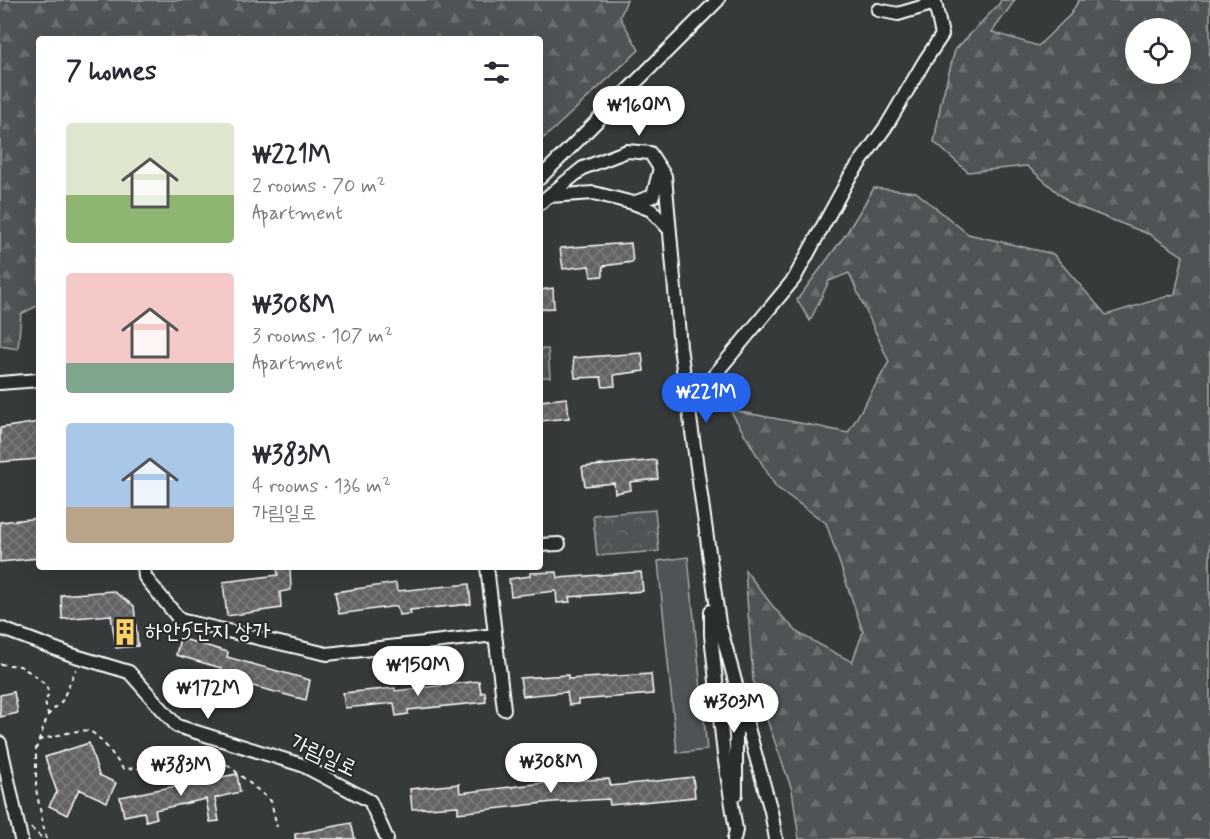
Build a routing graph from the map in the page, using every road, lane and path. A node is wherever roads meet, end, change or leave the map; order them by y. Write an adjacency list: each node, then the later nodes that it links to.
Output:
1 (718, 0): 5 (street)
2 (936, 2): 3 (street); 11 (street)
3 (878, 10)
4 (660, 168): 6 (street); 7 (street); 8 (street)
5 (543, 175)
6 (545, 200): 7 (street)
7 (633, 203): 8 (street)
8 (668, 228): 11 (street)
9 (36, 380): 10 (street)
10 (0, 382)
11 (688, 407): 14 (street)
12 (559, 543): 13 (street)
13 (543, 545)
14 (711, 565): 23 (street); 27 (street)
15 (144, 570): 18 (street)
16 (487, 570): 18 (street)
17 (0, 628): 19 (street, 가림일로)
18 (495, 635): 21 (street)
19 (81, 658): 22 (path); 30 (street, 가림일로)
20 (0, 664): 22 (path)
21 (504, 709)
22 (48, 715): 24 (path)
23 (747, 724): 27 (street); 31 (street)
24 (39, 740): 26 (path); 29 (path)
25 (0, 743): 28 (street)
26 (278, 827)
27 (733, 836)
28 (21, 839)
29 (46, 839)
30 (387, 839)
31 (776, 839)

